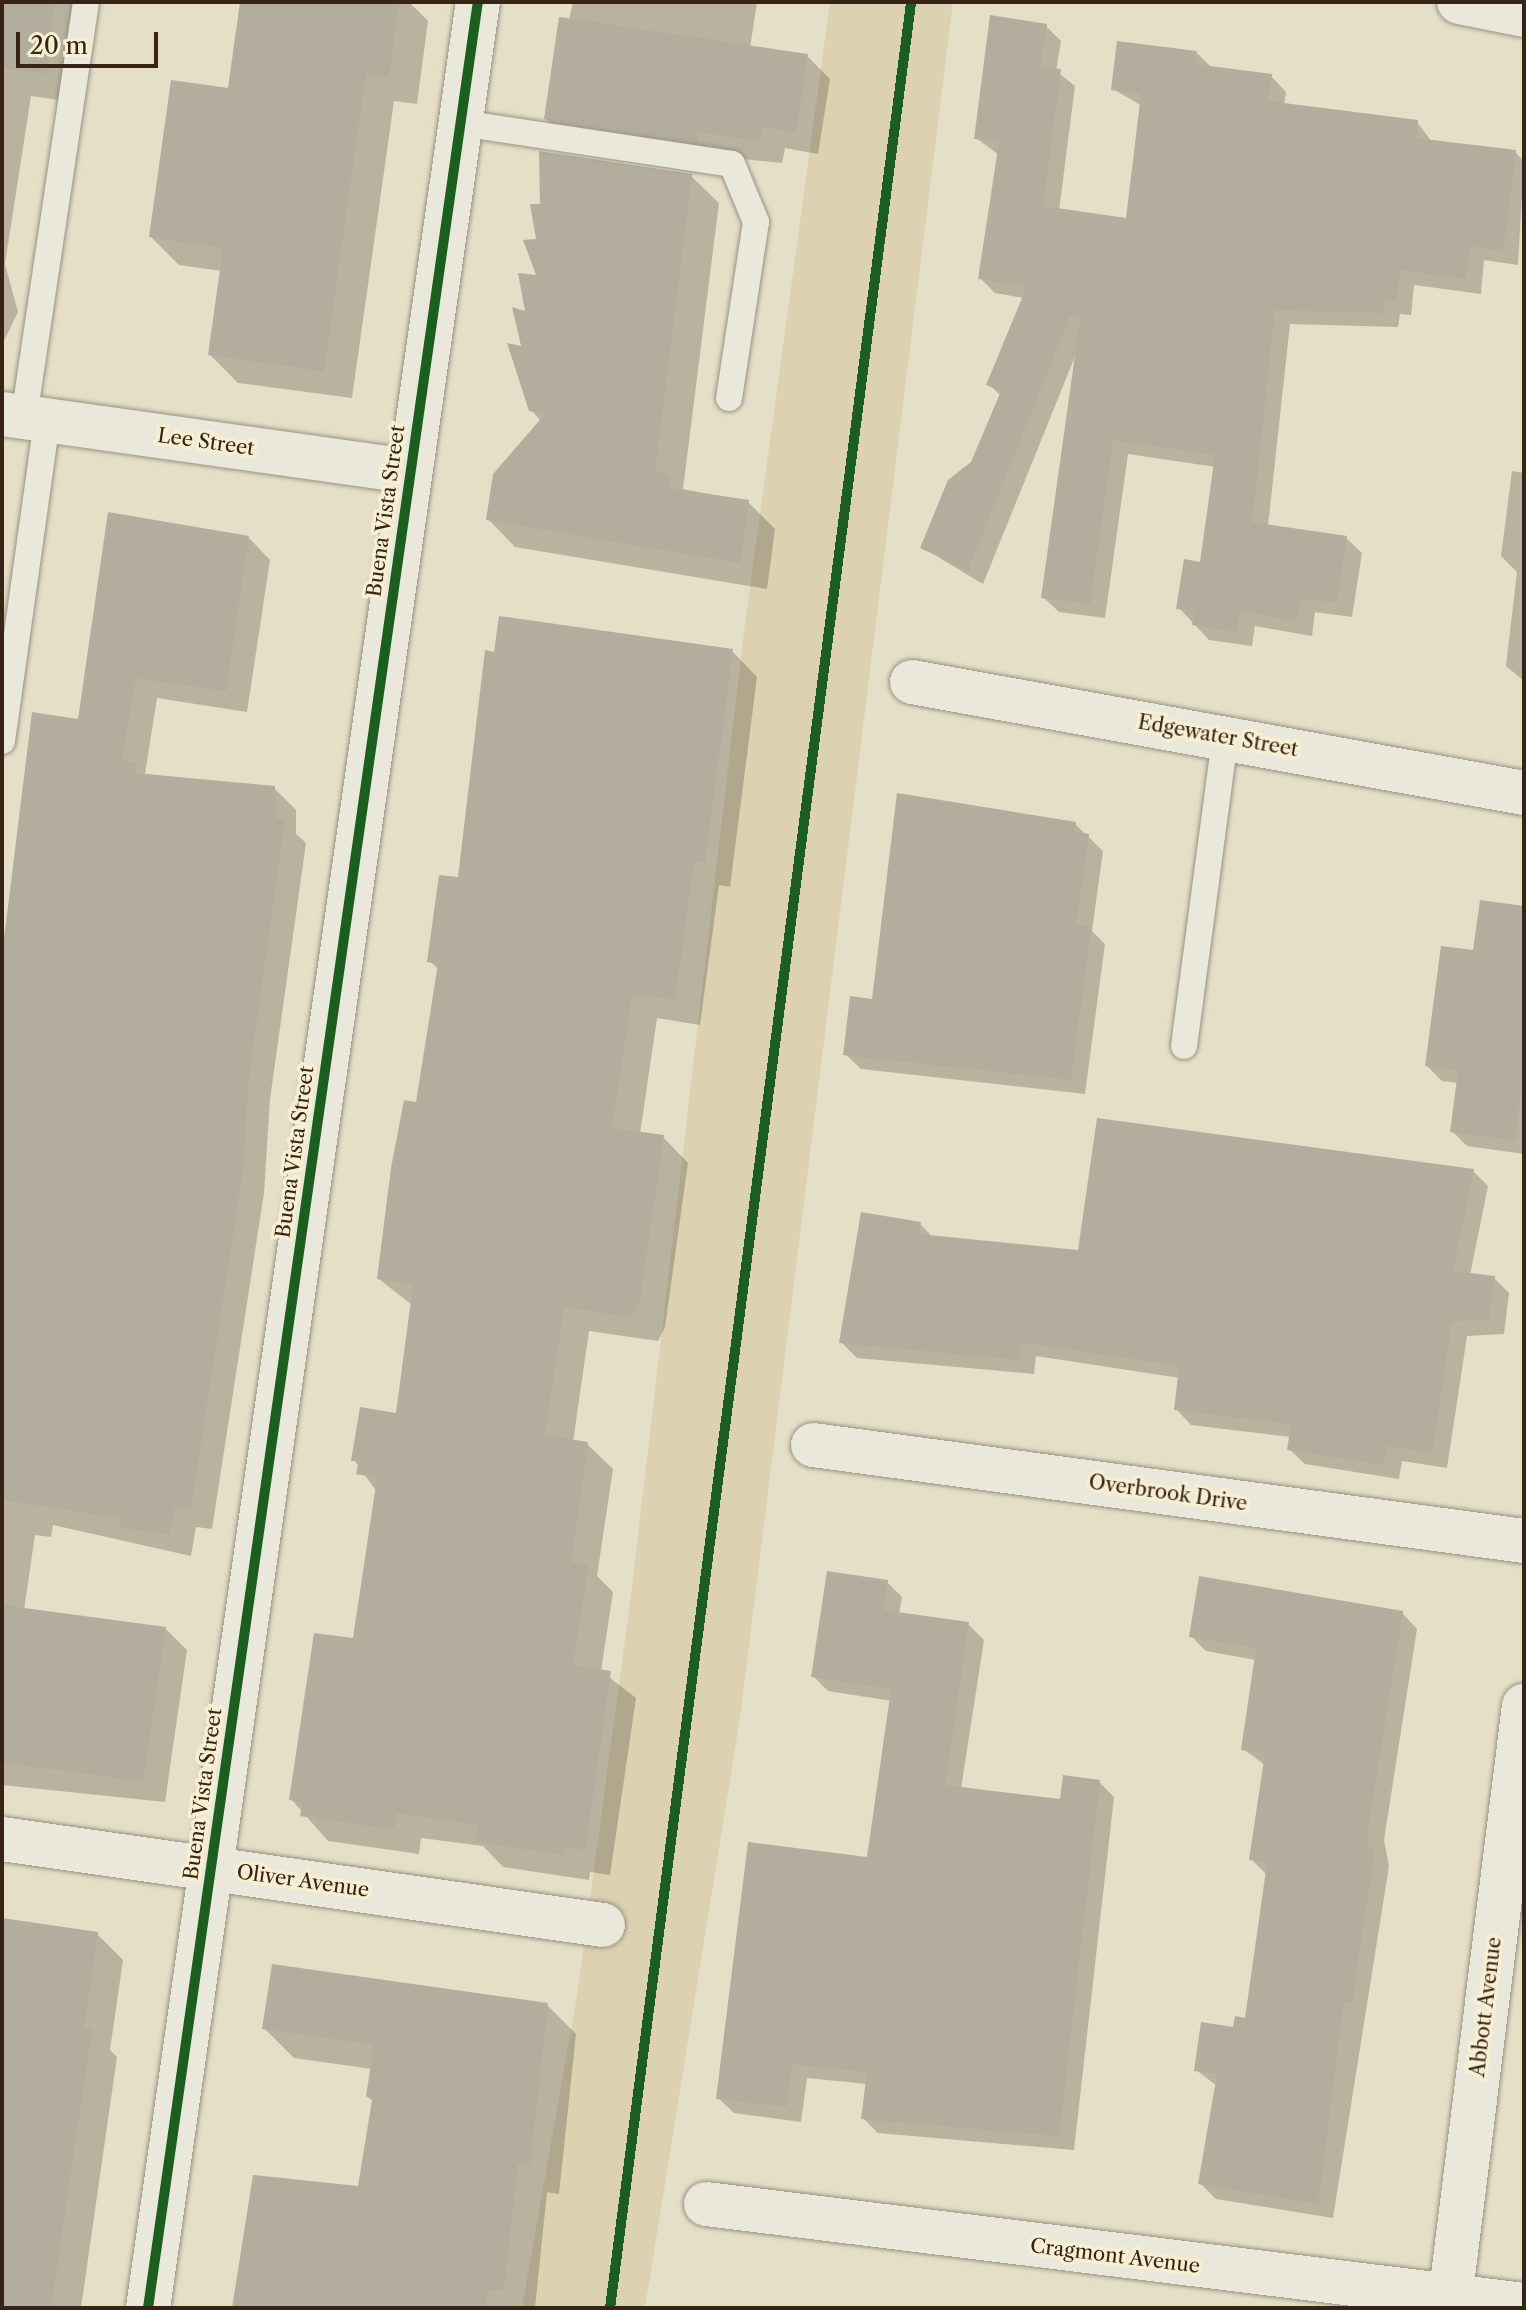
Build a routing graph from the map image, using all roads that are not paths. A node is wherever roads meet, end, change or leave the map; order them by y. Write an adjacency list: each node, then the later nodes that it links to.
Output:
1 (86, 2): 7 (lane)
2 (478, 2): 5 (street, Buena Vista Street)
3 (1459, 2): 4 (street)
4 (1524, 15)
5 (461, 123): 6 (lane); 8 (street, Buena Vista Street)
6 (729, 398)
7 (24, 417): 8 (street, Lee Street); 11 (lane)
8 (410, 471): 18 (street, Buena Vista Street)
9 (912, 682): 10 (street, Edgewater Street)
10 (1225, 737): 12 (street, Edgewater Street); 13 (lane)
11 (2, 741)
12 (1524, 793)
13 (1184, 1046)
14 (813, 1445): 15 (street, Overbrook Drive)
15 (1524, 1541)
16 (1524, 1706): 19 (street, Abbott Avenue)
17 (2, 1839): 18 (street, Oliver Avenue)
18 (211, 1869): 20 (street, Oliver Avenue); 24 (street, Buena Vista Street)
19 (1511, 1913): 22 (street, Abbott Avenue)
20 (603, 1925)
21 (706, 2204): 22 (street, Cragmont Avenue)
22 (1449, 2303): 23 (street, Cragmont Avenue)
23 (1524, 2305)
24 (148, 2308)

